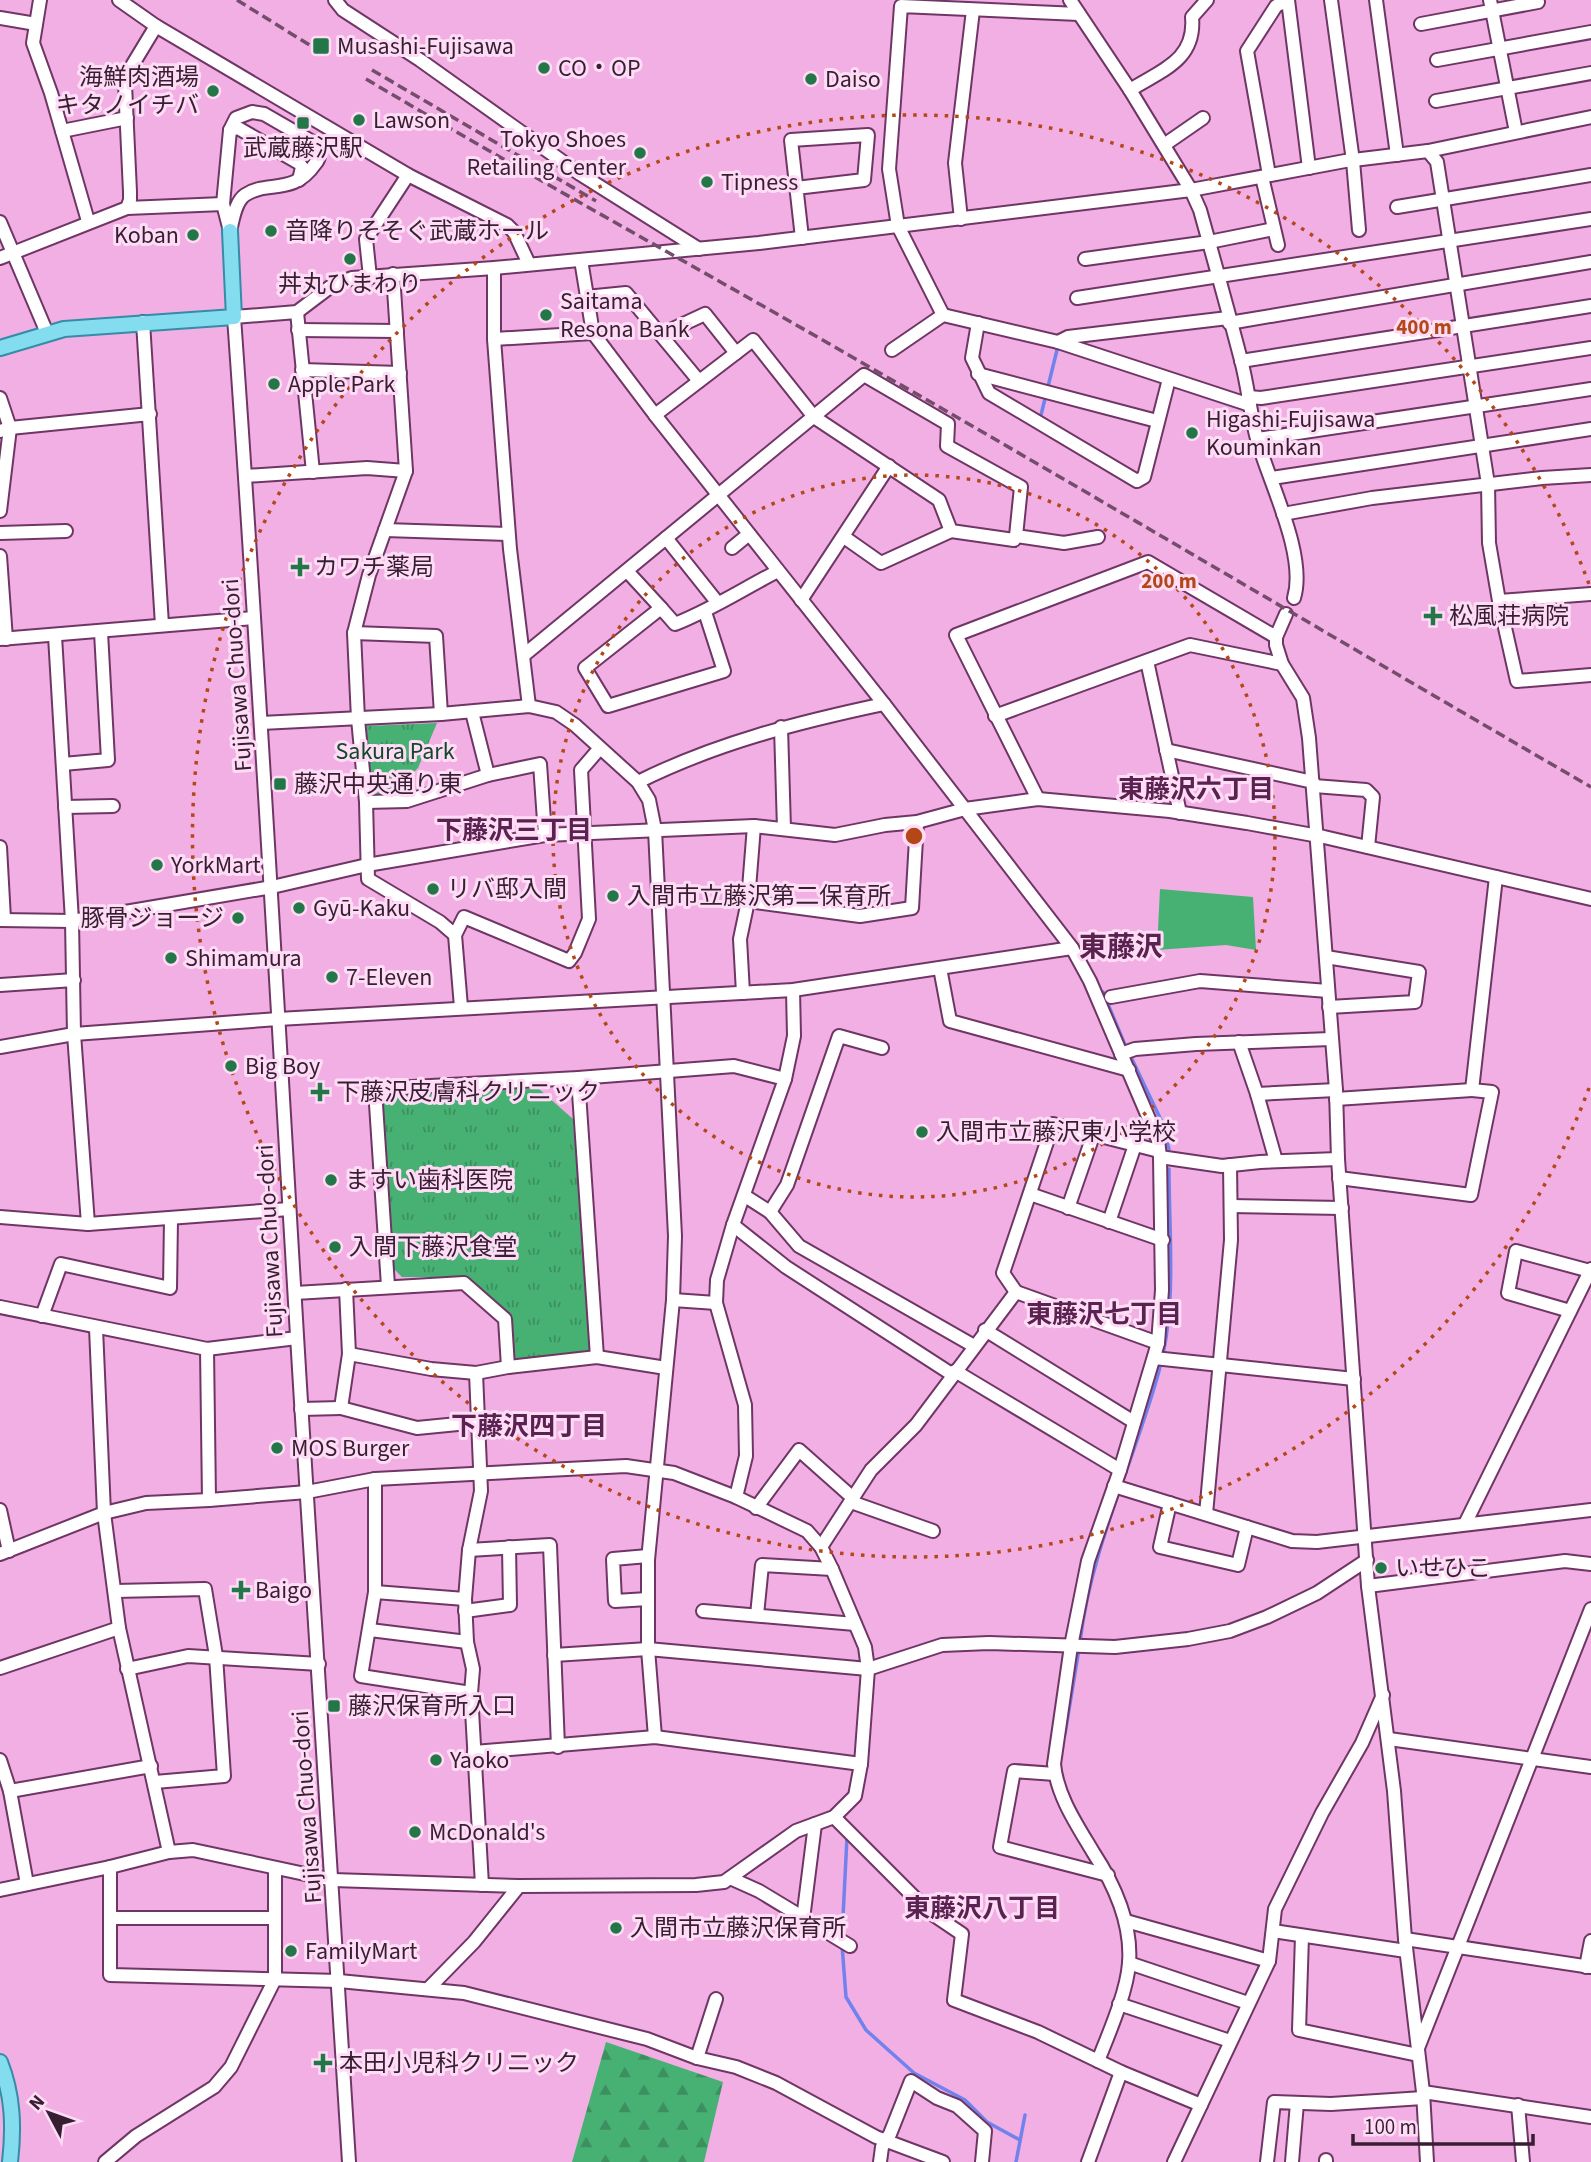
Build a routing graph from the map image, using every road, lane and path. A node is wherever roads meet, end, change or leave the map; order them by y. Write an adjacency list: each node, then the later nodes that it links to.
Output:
1 (40, 0): 15 (street)
2 (119, 0): 17 (street)
3 (335, 0): 58 (street)
4 (1070, 0): 12 (street)
5 (1191, 0): 13 (street)
6 (1207, 0): 13 (street)
7 (1331, 0): 34 (street)
8 (1376, 0): 33 (street)
9 (1538, 2): 10 (street)
10 (1491, 5): 16 (street); 19 (street)
11 (973, 10): 12 (street); 46 (street); 50 (street)
12 (1079, 14): 23 (street)
13 (1192, 17): 23 (street)
14 (0, 18): 15 (street)
15 (36, 24): 29 (street)
16 (1420, 24)
17 (156, 26): 26 (street); 36 (street)
18 (1591, 32): 19 (street)
19 (1500, 49): 20 (street); 22 (street)
20 (1437, 60)
21 (1591, 73): 22 (street)
22 (1507, 89): 24 (street); 30 (street)
23 (1130, 90): 31 (street)
24 (1436, 102)
25 (1591, 117): 30 (street)
26 (127, 118): 29 (street); 45 (street)
27 (1203, 118): 31 (street)
28 (230, 130): 39 (street); 39 (street); 43 (street)
29 (62, 131): 49 (street)
30 (1516, 132): 32 (street)
31 (1164, 145): 41 (street)
32 (1428, 152): 33 (street); 42 (street)
33 (1397, 155): 34 (street)
34 (1353, 161): 35 (street); 52 (street)
35 (1309, 168): 38 (street); 38 (street)
36 (408, 175): 64 (street); 67 (street)
37 (1591, 175): 42 (street)
38 (1266, 176): 41 (street); 51 (street)
39 (299, 180): 53 (street)
40 (796, 188): 40 (street); 54 (street)
41 (1191, 190): 46 (street); 56 (street)
42 (1443, 201): 44 (street); 55 (street)
43 (223, 204): 45 (street); 53 (street)
44 (1397, 207)
45 (127, 208): 49 (street)
46 (961, 219): 50 (street)
47 (1591, 219): 55 (street)
48 (0, 222): 59 (street)
49 (88, 222): 59 (street)
50 (898, 226): 54 (street); 74 (street)
51 (1274, 229): 56 (street); 57 (street)
52 (1359, 230)
53 (230, 231): 75 (main road)
54 (802, 238): 58 (street)
55 (1448, 241): 68 (street); 69 (street)
56 (1209, 242): 61 (street); 68 (street)
57 (1278, 245)
58 (699, 249): 62 (street)
59 (13, 253): 60 (street); 82 (street)
60 (0, 258)
61 (1085, 258)
62 (581, 260): 64 (street); 70 (street)
63 (1591, 262): 69 (street)
64 (529, 264): 65 (street)
65 (494, 268): 66 (street); 85 (street)
66 (393, 274): 67 (street); 81 (street)
67 (370, 276): 73 (street)
68 (1219, 278): 71 (street); 76 (street)
69 (1455, 285): 76 (street); 79 (street)
70 (586, 297): 83 (street); 84 (street)
71 (1077, 298)
72 (1591, 306): 79 (street)
73 (297, 313): 75 (street); 80 (street)
74 (943, 315): 78 (street); 89 (street)
75 (234, 317): 77 (main road); 114 (street, Fujisawa Chuo-dori)
76 (1229, 320): 86 (street); 91 (street)
77 (143, 323): 82 (main road); 102 (street)
78 (978, 323): 86 (street); 95 (street)
79 (1462, 327): 91 (street); 92 (street)
80 (298, 331): 81 (street); 93 (street)
81 (397, 331): 94 (street)
82 (47, 333): 87 (main road)
83 (593, 333): 85 (street); 103 (street)
84 (662, 334): 90 (street); 97 (street)
85 (494, 339): 124 (street)
86 (1058, 342): 96 (street)
87 (0, 348)
88 (1591, 348): 92 (street)
89 (892, 350)
90 (736, 353): 97 (street); 104 (street)
91 (1241, 361): 100 (street)
92 (1469, 368): 100 (street); 101 (street)
93 (302, 370): 94 (street); 112 (street)
94 (400, 373): 111 (street)
95 (978, 374): 105 (street); 105 (street)
96 (1169, 379): 100 (street); 105 (street)
97 (699, 381): 103 (street)
98 (1591, 389): 101 (street)
99 (0, 398): 107 (street)
100 (1249, 401): 108 (street)
101 (1475, 407): 108 (street); 109 (street)
102 (150, 414): 107 (street); 144 (street)
103 (655, 415): 117 (street)
104 (814, 417): 110 (street); 117 (street); 126 (street)
105 (1157, 421)
106 (1591, 429): 109 (street)
107 (5, 430): 118 (street)
108 (1258, 439): 115 (street)
109 (1482, 447): 115 (street); 116 (street)
110 (889, 466): 122 (street); 127 (street)
111 (406, 471): 112 (street); 120 (street)
112 (313, 472): 114 (street)
113 (1591, 475): 116 (street)
114 (245, 476): 143 (street, Fujisawa Chuo-dori)
115 (1272, 478): 119 (street)
116 (1488, 484): 119 (street); 138 (street)
117 (718, 494): 125 (street); 129 (street)
118 (0, 511)
119 (1283, 514): 136 (street)
120 (385, 530): 124 (street); 146 (street)
121 (66, 531): 123 (street)
122 (951, 531): 126 (street); 127 (street)
123 (0, 533)
124 (508, 534): 150 (street)
125 (749, 534): 130 (street); 133 (street)
126 (1016, 536): 128 (street)
127 (844, 537): 137 (street)
128 (1098, 537)
129 (666, 538): 132 (street); 139 (street)
130 (732, 548)
131 (0, 556): 134 (street)
132 (627, 570): 140 (street); 150 (street)
133 (778, 571): 137 (street); 139 (street)
134 (1, 578): 149 (street)
135 (1591, 594): 138 (street)
136 (1294, 598)
137 (801, 600): 154 (street)
138 (1499, 601): 153 (street)
139 (718, 602): 141 (street)
140 (661, 608): 141 (street); 141 (street)
141 (705, 612)
142 (1286, 614): 148 (street)
143 (254, 618): 144 (street); 160 (street, Fujisawa Chuo-dori)
144 (162, 625): 145 (street)
145 (101, 632): 147 (street); 164 (street)
146 (354, 633): 157 (street); 159 (street)
147 (55, 636): 149 (street); 164 (street)
148 (1276, 637): 152 (street); 158 (street)
149 (3, 639)
150 (524, 655): 155 (street)
151 (1147, 661): 152 (street); 158 (street); 163 (street)
152 (1282, 664): 167 (street)
153 (1591, 675)
154 (884, 704): 161 (street); 172 (street)
155 (529, 706): 156 (street); 162 (street)
156 (472, 712): 157 (street); 165 (street)
157 (441, 714): 159 (street)
158 (995, 716): 168 (street)
159 (358, 719): 160 (street); 169 (street)
160 (261, 723): 185 (street, Fujisawa Chuo-dori)
161 (781, 727): 166 (street); 176 (street)
162 (600, 748): 166 (street); 178 (street)
163 (1166, 750): 167 (street); 173 (street)
164 (63, 764): 171 (street)
165 (488, 775): 169 (street); 179 (street)
166 (638, 782): 177 (street)
167 (1313, 784): 180 (street); 182 (street)
168 (1038, 799): 172 (street); 173 (street)
169 (366, 802): 183 (street)
170 (113, 806): 171 (street)
171 (65, 807): 189 (street)
172 (965, 809): 174 (street); 191 (street)
173 (1180, 813): 180 (street)
174 (918, 822): 176 (street); 187 (street)
175 (754, 826): 176 (street); 177 (street); 187 (street)
176 (784, 829)
177 (655, 830): 178 (street); 200 (street)
178 (586, 833): 179 (street); 190 (street)
179 (545, 835): 183 (street)
180 (1317, 836): 182 (street); 192 (street)
181 (0, 847): 188 (street)
182 (1368, 847): 184 (street)
183 (367, 865): 185 (street); 190 (street)
184 (1496, 877): 186 (street); 214 (street)
185 (272, 887): 189 (street); 203 (street, Fujisawa Chuo-dori)
186 (1591, 899)
187 (748, 901): 198 (street)
188 (2, 919): 189 (street)
189 (72, 921): 194 (street)
190 (455, 935): 201 (street)
191 (1072, 948): 193 (street); 209 (street)
192 (1326, 957): 197 (street); 202 (street)
193 (940, 968): 196 (street); 210 (street)
194 (74, 980): 195 (street); 204 (street)
195 (0, 985)
196 (793, 990): 198 (street); 213 (street)
197 (1328, 991): 199 (street); 202 (street)
198 (743, 993): 200 (street)
199 (1111, 997)
200 (664, 998): 201 (street); 211 (street)
201 (461, 1007): 203 (street)
202 (1329, 1007): 205 (street)
203 (278, 1019): 204 (street); 229 (street, Fujisawa Chuo-dori)
204 (74, 1034): 207 (street); 234 (street)
205 (1331, 1039): 206 (street); 216 (street)
206 (1239, 1042): 209 (street); 215 (street)
207 (0, 1047)
208 (882, 1048): 230 (street)
209 (1121, 1054): 210 (street)
210 (1129, 1070): 219 (street)
211 (667, 1072): 212 (street); 213 (street); 242 (street)
212 (578, 1079): 238 (street); 254 (street)
213 (785, 1079): 225 (street)
214 (1472, 1090): 216 (street); 223 (street)
215 (1257, 1094): 216 (street); 221 (street)
216 (1336, 1095): 220 (street)
217 (1094, 1133): 218 (street); 224 (street); 227 (street)
218 (1135, 1145): 219 (street); 233 (street)
219 (1160, 1154): 222 (street); 236 (street)
220 (1338, 1159): 221 (street); 223 (street)
221 (1276, 1161): 222 (street)
222 (1230, 1165): 226 (street)
223 (1339, 1178): 228 (street)
224 (1030, 1194): 227 (street); 240 (street)
225 (745, 1196): 230 (street); 235 (street)
226 (1231, 1206): 228 (street); 256 (street)
227 (1068, 1208): 233 (street)
228 (1342, 1208): 261 (street)
229 (289, 1209): 232 (street); 241 (street, Fujisawa Chuo-dori)
230 (770, 1212): 251 (street)
231 (0, 1217): 234 (street)
232 (170, 1219): 234 (street); 246 (street)
233 (1108, 1222): 236 (street)
234 (88, 1224)
235 (733, 1225): 243 (street); 260 (street)
236 (1163, 1240): 250 (street)
237 (1591, 1270): 245 (street); 245 (street)
238 (388, 1286): 239 (street); 257 (street)
239 (346, 1289): 241 (street); 253 (street)
240 (1016, 1292): 248 (street); 250 (street)
241 (295, 1293): 249 (street, Fujisawa Chuo-dori)
242 (673, 1300): 243 (street); 258 (street)
243 (716, 1303): 272 (street)
244 (0, 1307): 246 (street)
245 (1570, 1311): 281 (street)
246 (42, 1315): 247 (street)
247 (96, 1328): 252 (street); 279 (street)
248 (985, 1330): 251 (street); 265 (street)
249 (297, 1338): 252 (street); 263 (street, Fujisawa Chuo-dori)
250 (1158, 1343): 255 (street)
251 (974, 1346): 260 (street)
252 (206, 1349): 273 (street)
253 (349, 1354): 259 (street); 262 (street)
254 (597, 1357): 257 (street); 258 (street)
255 (1154, 1358): 256 (street); 265 (street)
256 (1220, 1365): 261 (street); 280 (street)
257 (508, 1367): 259 (street)
258 (666, 1368): 266 (street)
259 (476, 1373): 264 (street)
260 (954, 1373): 267 (street); 274 (street)
261 (1354, 1379): 284 (street)
262 (341, 1408): 263 (street); 264 (street)
263 (301, 1409): 271 (street, Fujisawa Chuo-dori)
264 (478, 1422): 268 (street)
265 (1134, 1422): 267 (street)
266 (657, 1470): 268 (street); 272 (street); 289 (street)
267 (1120, 1470): 270 (street)
268 (480, 1474): 269 (street); 287 (street)
269 (375, 1479): 271 (street); 295 (street)
270 (1114, 1486): 275 (street); 305 (street)
271 (307, 1492): 273 (street); 309 (street, Fujisawa Chuo-dori)
272 (736, 1497): 276 (street)
273 (209, 1500): 279 (street)
274 (852, 1500): 276 (street); 283 (street); 286 (street)
275 (1170, 1503): 280 (street); 282 (street)
276 (756, 1508): 286 (street)
277 (0, 1510): 288 (street)
278 (1591, 1510): 281 (street)
279 (104, 1513): 288 (street); 294 (street)
280 (1206, 1514): 282 (street)
281 (1465, 1524): 284 (street)
282 (1247, 1527): 284 (street)
283 (933, 1531)
284 (1366, 1535): 290 (street)
285 (509, 1547): 287 (street); 297 (street); 307 (street)
286 (821, 1547): 292 (street)
287 (469, 1550): 297 (street)
288 (4, 1553)
289 (648, 1556): 296 (street); 296 (street)
290 (1367, 1560): 293 (street); 305 (street)
291 (1591, 1564): 293 (street)
292 (832, 1569): 300 (street); 301 (street)
293 (1368, 1586): 314 (street)
294 (115, 1591): 302 (street); 308 (street)
295 (375, 1592): 297 (street); 303 (street)
296 (648, 1599): 306 (street)
297 (465, 1605): 304 (street)
298 (1591, 1609): 319 (street)
299 (703, 1611): 300 (street)
300 (757, 1615): 301 (street)
301 (855, 1624): 312 (street)
302 (119, 1628): 310 (street); 311 (street)
303 (370, 1630): 304 (street); 313 (street)
304 (467, 1642): 313 (street)
305 (1071, 1646): 312 (street); 324 (street)
306 (648, 1649): 307 (street); 312 (street); 315 (street)
307 (554, 1655): 317 (street)
308 (216, 1656): 309 (street); 311 (street); 325 (street)
309 (319, 1664): 334 (street, Fujisawa Chuo-dori)
310 (0, 1668)
311 (127, 1669): 322 (street)
312 (869, 1670): 321 (street)
313 (471, 1693): 318 (street)
314 (1383, 1695): 316 (street); 343 (street)
315 (655, 1737): 317 (street); 321 (street)
316 (1389, 1739): 319 (street); 346 (street)
317 (558, 1746): 318 (street)
318 (474, 1752): 336 (street)
319 (1532, 1758): 323 (street); 348 (street)
320 (0, 1760): 326 (street)
321 (861, 1764): 327 (street)
322 (151, 1766): 325 (street); 326 (street)
323 (1591, 1767)
324 (1055, 1774): 332 (street); 332 (street)
325 (155, 1782): 329 (street)
326 (10, 1791): 335 (street)
327 (834, 1817): 328 (street); 361 (street)
328 (814, 1824): 333 (street); 341 (street)
329 (169, 1852): 330 (street); 331 (street)
330 (110, 1867): 335 (street); 340 (street)
331 (275, 1869): 334 (street); 339 (street)
332 (1108, 1875): 342 (street)
333 (730, 1878): 337 (street); 341 (street)
334 (333, 1880): 336 (street); 353 (street, Fujisawa Chuo-dori)
335 (27, 1884): 338 (street)
336 (482, 1885): 337 (street)
337 (519, 1886): 354 (street)
338 (0, 1890)
339 (274, 1918): 340 (street); 352 (street)
340 (111, 1919): 352 (street)
341 (803, 1919): 347 (street)
342 (1126, 1921): 349 (street); 350 (street)
343 (1273, 1931): 344 (street); 349 (street)
344 (1301, 1936): 346 (street); 359 (street)
345 (1591, 1941): 351 (street)
346 (1406, 1945): 348 (street); 359 (street)
347 (850, 1946)
348 (1458, 1948): 351 (street); 359 (street)
349 (1269, 1961): 356 (street)
350 (1129, 1963): 356 (street); 357 (street)
351 (1588, 1967)
352 (275, 1979): 353 (street); 372 (street)
353 (339, 1981): 354 (street); 373 (street, Fujisawa Chuo-dori)
354 (429, 1988): 360 (street)
355 (716, 1999): 360 (street)
356 (1248, 2003): 358 (street)
357 (1119, 2004): 358 (street); 361 (street)
358 (1230, 2041): 366 (street)
359 (1418, 2053): 364 (street)
360 (697, 2058): 369 (street)
361 (1098, 2061): 363 (street)
362 (0, 2062): 371 (main road)
363 (1121, 2072): 366 (street); 376 (street)
364 (1423, 2095): 365 (street); 367 (street); 380 (street)
365 (1297, 2103): 378 (street); 379 (street)
366 (1201, 2105): 377 (street)
367 (1518, 2105): 368 (street); 381 (street)
368 (1591, 2117)
369 (885, 2141): 370 (street); 374 (street); 375 (street)
370 (935, 2161)
371 (10, 2162)
372 (105, 2162)
373 (349, 2162)
374 (880, 2162)
375 (982, 2162)
376 (1088, 2162)
377 (1174, 2162)
378 (1267, 2162)
379 (1292, 2162)
380 (1427, 2162)
381 (1523, 2162)

